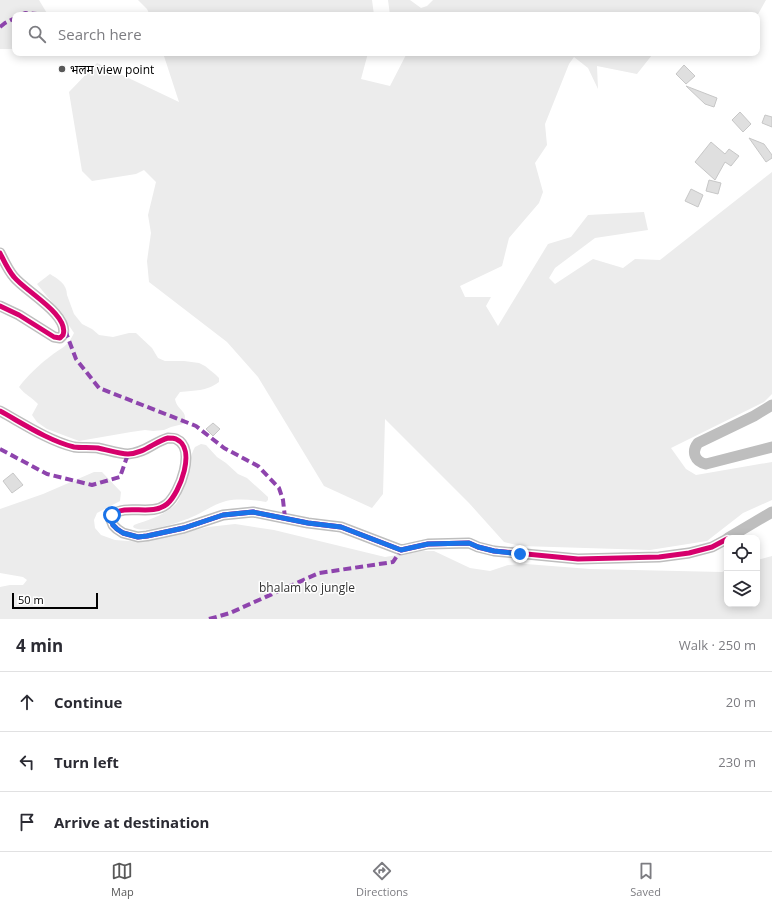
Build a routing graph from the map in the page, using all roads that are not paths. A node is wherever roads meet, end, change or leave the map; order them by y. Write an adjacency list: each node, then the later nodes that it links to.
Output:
1 (0, 253): 2 (street)
2 (0, 306)
3 (772, 405): 5 (street)
4 (0, 411): 8 (street)
5 (772, 447)
6 (772, 512): 7 (street)
7 (733, 535)
8 (724, 540)

